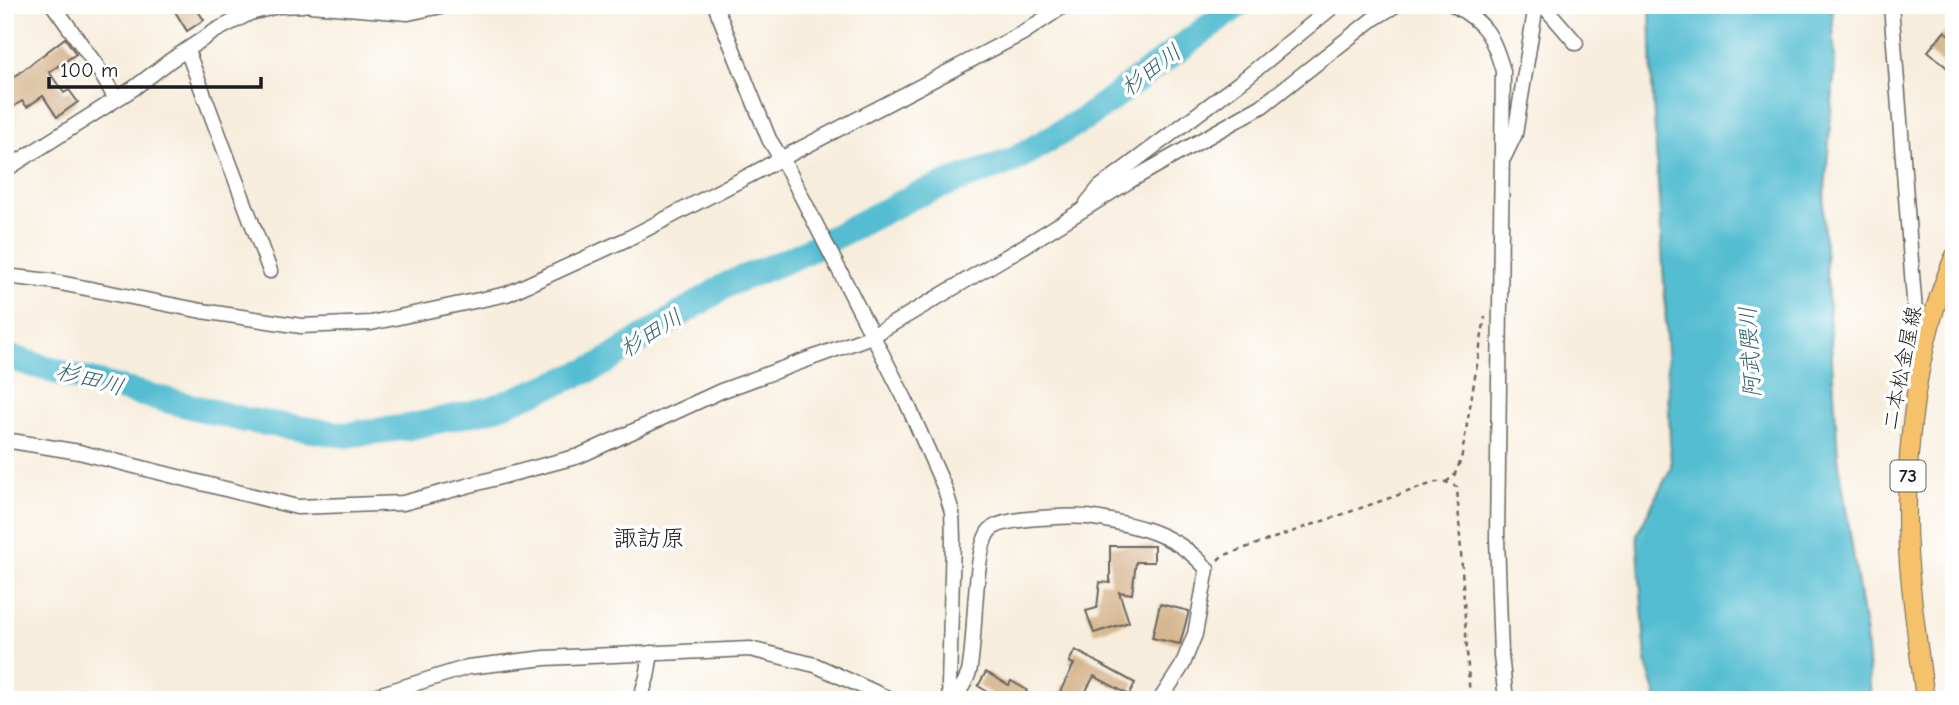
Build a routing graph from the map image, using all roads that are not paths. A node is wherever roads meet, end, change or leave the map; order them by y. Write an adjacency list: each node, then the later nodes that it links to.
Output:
1 (303, 5): 14 (street)
2 (310, 5): 3 (street)
3 (446, 5)
4 (715, 5): 17 (street)
5 (1065, 5): 17 (street)
6 (1335, 5): 19 (street)
7 (1396, 5): 19 (street)
8 (1454, 5): 16 (street)
9 (1536, 5): 16 (street)
10 (1543, 5): 13 (street)
11 (1891, 5): 24 (street)
12 (52, 6): 15 (street)
13 (1576, 43)
14 (187, 50): 15 (street); 21 (street)
15 (116, 99): 18 (street)
16 (1502, 163): 32 (street)
17 (785, 165): 22 (street); 23 (street)
18 (5, 170)
19 (1082, 210): 23 (street)
20 (1954, 257): 24 (main road, 二本松金屋線 / 73)
21 (270, 271)
22 (5, 276)
23 (872, 336): 25 (street); 30 (street)
24 (1926, 344): 33 (main road, 二本松金屋線 / 73)
25 (5, 440)
26 (651, 653): 27 (street); 28 (street); 29 (street)
27 (362, 700)
28 (640, 700)
29 (892, 700)
30 (952, 700): 31 (street)
31 (1160, 700)
32 (1506, 700)
33 (1925, 700)

